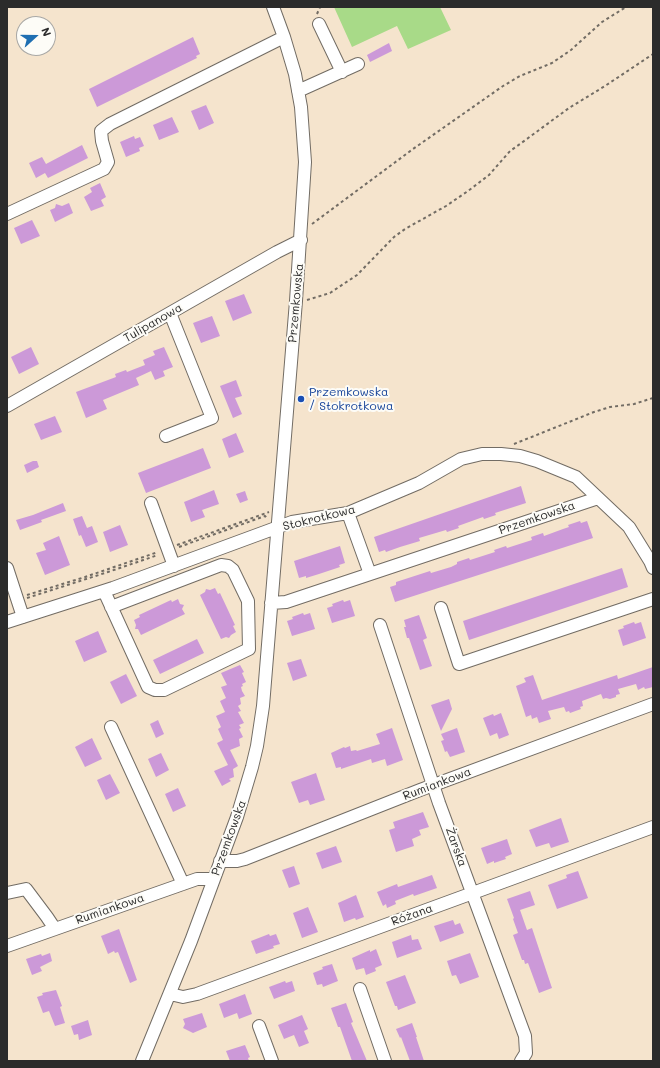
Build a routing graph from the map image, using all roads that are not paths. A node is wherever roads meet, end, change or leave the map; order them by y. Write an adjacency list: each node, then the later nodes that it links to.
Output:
1 (273, 7): 3 (street, Przemkowska)
2 (319, 24): 5 (street)
3 (284, 37): 6 (street, Przemkowska); 7 (street)
4 (358, 64): 5 (street)
5 (342, 72): 6 (street)
6 (298, 92): 8 (street, Przemkowska)
7 (7, 214)
8 (301, 240): 9 (street, Tulipanowa); 15 (street, Przemkowska)
9 (170, 313): 10 (street, Tulipanowa); 11 (street)
10 (7, 406)
11 (166, 436)
12 (598, 498): 14 (street, Stokrotkowa); 18 (street, Stokrotkowa); 19 (street, Przemkowska)
13 (152, 503): 16 (street)
14 (348, 513): 15 (street, Stokrotkowa); 19 (street)
15 (274, 524): 16 (street, Stokrotkowa); 22 (street, Przemkowska)
16 (174, 566): 20 (street, Stokrotkowa)
17 (7, 568): 25 (street)
18 (653, 568)
19 (370, 574): 22 (street, Przemkowska)
20 (104, 591): 23 (street); 25 (street, Stokrotkowa)
21 (653, 599): 24 (street)
22 (271, 603): 28 (street, Przemkowska)
23 (111, 607): 29 (street); 29 (street)
24 (441, 608)
25 (23, 617): 26 (street, Stokrotkowa)
26 (7, 622)
27 (380, 625): 32 (street, Żarska)
28 (268, 640): 29 (street); 34 (street, Przemkowska)
29 (249, 649)
30 (653, 704): 32 (street, Rumiankowa)
31 (111, 727): 36 (street)
32 (433, 785): 34 (street, Rumiankowa); 37 (street, Żarska)
33 (653, 827): 37 (street, Różana)
34 (220, 861): 35 (street, Przemkowska)
35 (214, 879): 36 (street, Rumiankowa); 42 (street, Przemkowska)
36 (183, 884): 39 (street, Rumiankowa)
37 (473, 892): 42 (street, Różana); 47 (street, Żarska)
38 (7, 893): 39 (street)
39 (55, 929): 40 (street, Rumiankowa)
40 (7, 946)
41 (360, 989): 46 (street)
42 (170, 994): 44 (street, Przemkowska)
43 (259, 1026): 45 (street)
44 (142, 1061)
45 (272, 1061)
46 (385, 1061)
47 (524, 1061)

